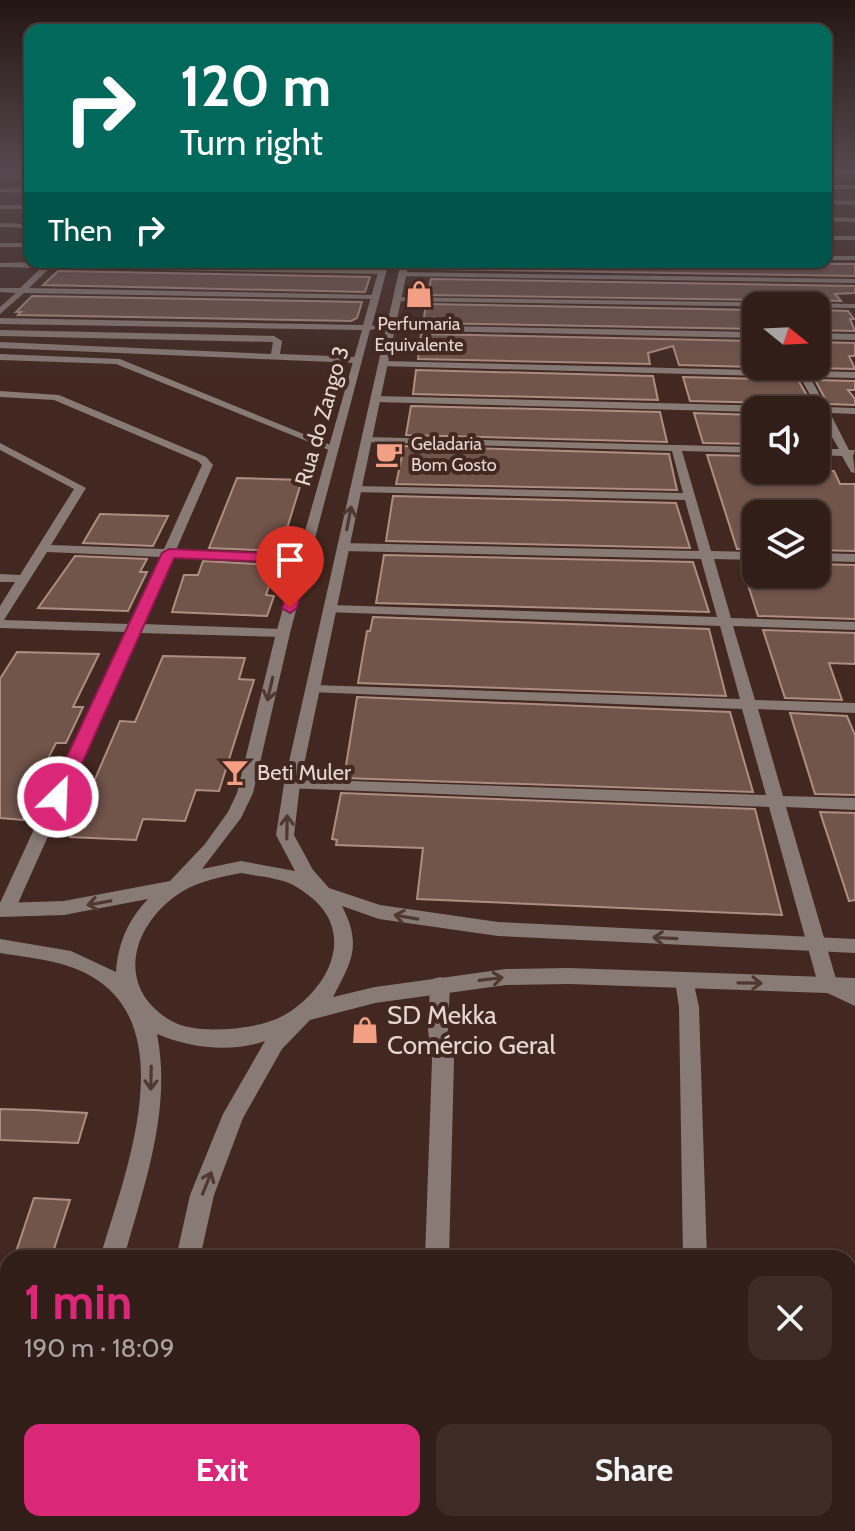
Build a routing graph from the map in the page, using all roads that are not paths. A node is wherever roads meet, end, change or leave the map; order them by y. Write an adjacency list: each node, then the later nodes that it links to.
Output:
1 (0, 245): 2 (street)
2 (24, 245)
3 (832, 258): 4 (street)
4 (855, 258)
5 (0, 265): 6 (street)
6 (24, 265)
7 (46, 268): 13 (street)
8 (383, 268): 15 (street, Rua do Zango 3)
9 (403, 268): 10 (street); 16 (street)
10 (750, 275): 11 (street); 14 (street)
11 (855, 281)
12 (0, 290): 13 (street)
13 (23, 290): 15 (street); 20 (street)
14 (760, 292)
15 (376, 297): 22 (street, Rua do Zango 3)
16 (396, 299): 17 (street); 23 (street)
17 (742, 305)
18 (830, 306): 19 (street)
19 (855, 306)
20 (0, 312)
21 (0, 321): 22 (street)
22 (367, 328): 23 (street); 31 (street, Rua do Zango 3)
23 (391, 328): 25 (street); 32 (street)
24 (0, 333): 30 (street)
25 (742, 335)
26 (830, 336): 27 (street)
27 (855, 337)
28 (0, 345): 30 (street)
29 (0, 357): 44 (street)
30 (275, 357): 31 (street)
31 (357, 360): 44 (street, Rua do Zango 3)
32 (383, 364): 33 (street); 37 (street)
33 (742, 369)
34 (830, 373): 35 (street)
35 (855, 375)
36 (0, 394): 54 (street)
37 (375, 399): 38 (street); 42 (street)
38 (742, 408)
39 (830, 410): 40 (street)
40 (855, 411)
41 (830, 427): 48 (street)
42 (366, 440): 45 (street); 50 (street)
43 (0, 446): 53 (street)
44 (333, 448): 59 (street, Rua do Zango 3)
45 (676, 448): 46 (street); 51 (street)
46 (742, 450)
47 (830, 452): 48 (street)
48 (850, 453): 49 (street)
49 (855, 470)
50 (355, 489): 51 (street); 52 (street, one-way to 50)
51 (689, 497): 55 (street)
52 (343, 547): 55 (street); 62 (street)
53 (44, 548): 54 (street); 61 (street)
54 (169, 553): 59 (street); 67 (street)
55 (706, 555): 56 (street); 65 (street)
56 (742, 556)
57 (830, 557): 58 (street)
58 (855, 558)
59 (304, 559): 68 (street, Rua do Zango 3)
60 (0, 578): 61 (street)
61 (24, 579): 63 (street)
62 (329, 609): 65 (street); 69 (street)
63 (0, 617)
64 (0, 624): 67 (street)
65 (728, 624): 66 (street); 70 (street)
66 (855, 626)
67 (134, 628): 68 (street); 77 (street)
68 (283, 633): 75 (street, Rua do Zango 3, one-way to 75)
69 (314, 689): 70 (street); 72 (street)
70 (751, 705): 71 (street); 73 (street)
71 (855, 708)
72 (292, 784): 73 (street); 76 (street, one-way to 72)
73 (776, 801): 74 (street); 78 (street)
74 (855, 804)
75 (176, 887): 76 (street); 77 (street, one-way to 77); 86 (street)
76 (323, 893): 78 (street, one-way to 76); 87 (street)
77 (3, 910)
78 (816, 945): 80 (street); 82 (street)
79 (0, 946): 86 (street)
80 (855, 946)
81 (685, 981): 82 (street, one-way to 82); 83 (street, one-way to 81); 91 (street)
82 (828, 984): 84 (street); 85 (street)
83 (440, 985): 87 (street); 90 (street)
84 (855, 986)
85 (855, 998)
86 (136, 1003): 87 (street); 88 (street, one-way to 88)
87 (304, 1013): 89 (street, one-way to 87)
88 (114, 1250)
89 (190, 1250)
90 (437, 1250)
91 (695, 1250)

